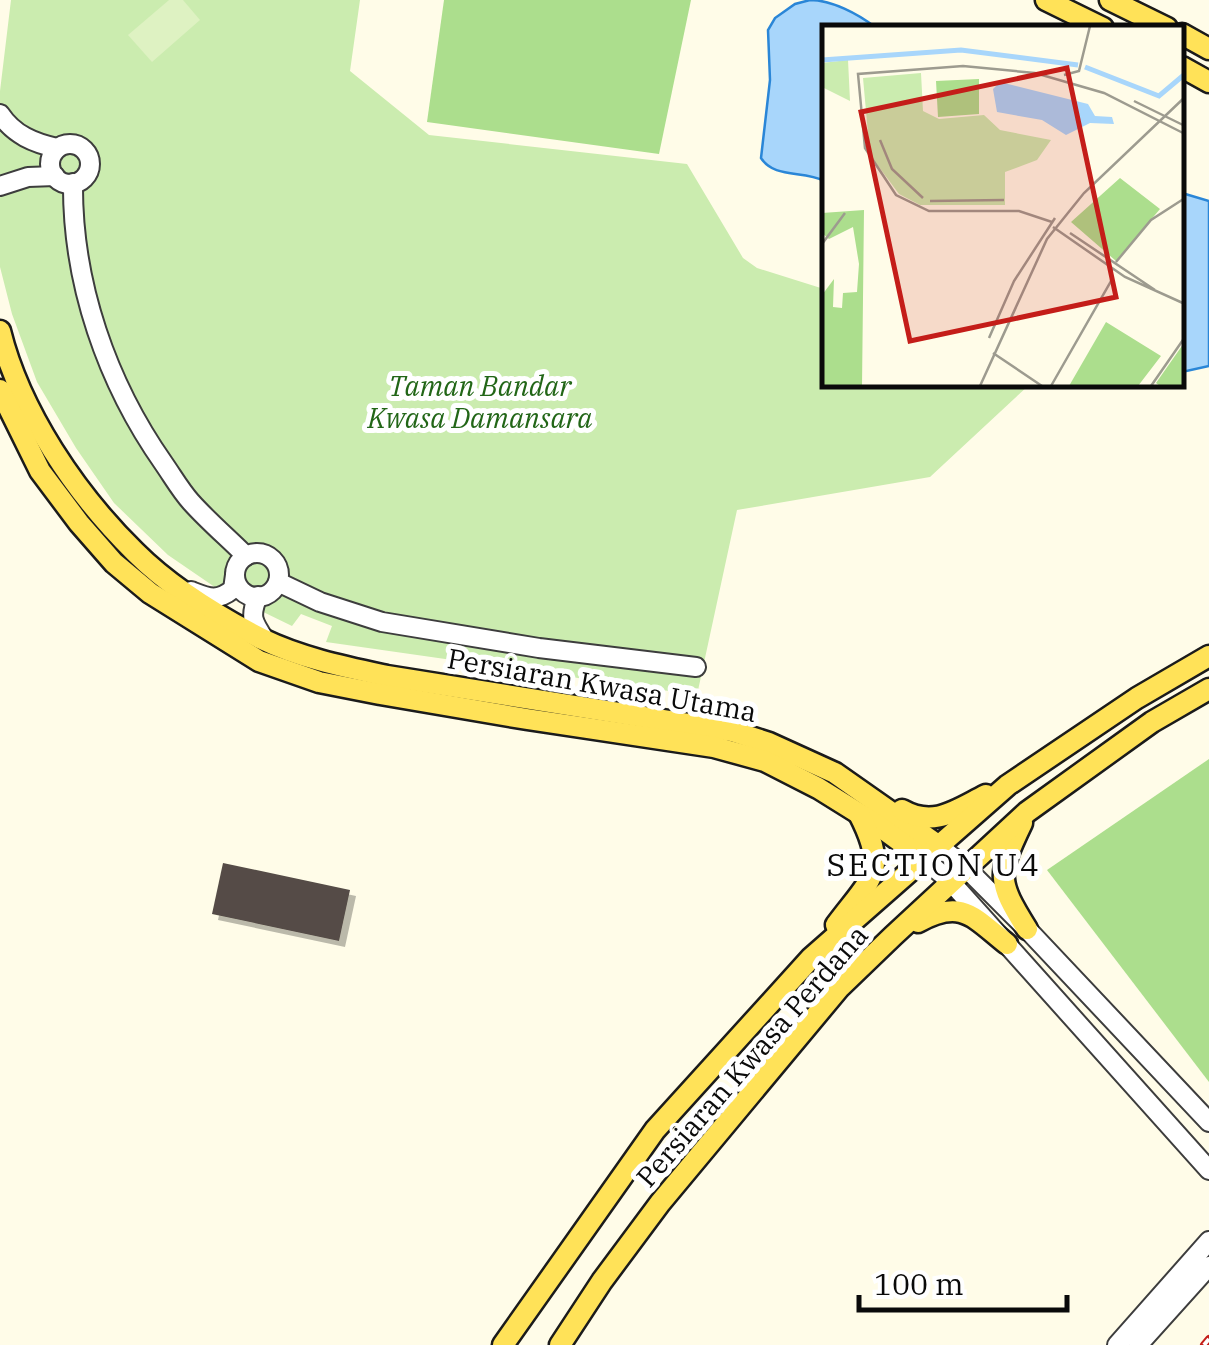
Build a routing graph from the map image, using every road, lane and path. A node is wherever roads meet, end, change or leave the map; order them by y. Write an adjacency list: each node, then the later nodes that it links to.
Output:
1 (1046, 0): 3 (main road)
2 (1110, 0): 4 (main road)
3 (1096, 25)
4 (1162, 25)
5 (1184, 35): 6 (main road)
6 (1209, 46)
7 (1184, 67): 8 (main road)
8 (1209, 82)
9 (0, 114): 10 (street)
10 (57, 148): 11 (street); 11 (street)
11 (64, 180): 12 (street); 15 (street)
12 (0, 186)
13 (0, 331): 18 (main road, Persiaran Kwasa Utama)
14 (0, 390): 27 (main road, Persiaran Kwasa Utama)
15 (246, 556): 16 (street); 17 (street)
16 (236, 576): 18 (street); 19 (street)
17 (278, 582): 19 (street); 22 (street)
18 (172, 583): 20 (main road, Persiaran Kwasa Utama)
19 (258, 596): 20 (street)
20 (265, 640): 24 (main road, Persiaran Kwasa Utama)
21 (1209, 656): 25 (main road, Persiaran Kwasa Perdana)
22 (696, 667)
23 (1209, 690): 26 (main road, Persiaran Kwasa Perdana)
24 (834, 773): 25 (main road); 28 (main road, Persiaran Kwasa Utama)
25 (1008, 785): 28 (main road, Persiaran Kwasa Perdana)
26 (1028, 812): 29 (main road, Persiaran Kwasa Perdana); 30 (main road)
27 (859, 814): 28 (main road, Persiaran Kwasa Utama); 33 (main road)
28 (932, 852): 29 (street, Persiaran Kwasa Utama); 33 (main road, Persiaran Kwasa Perdana)
29 (959, 875): 30 (street, Persiaran Kwasa Utama); 31 (main road, Persiaran Kwasa Perdana); 32 (street, Persiaran Kwasa Utama)
30 (1028, 929): 34 (street, Persiaran Kwasa Utama)
31 (893, 936): 32 (main road); 39 (main road, Persiaran Kwasa Perdana)
32 (1007, 944): 35 (street, Persiaran Kwasa Utama)
33 (811, 958): 38 (main road, Persiaran Kwasa Perdana)
34 (1209, 1122)
35 (1209, 1170)
36 (1209, 1241): 40 (street)
37 (1209, 1266): 41 (street)
38 (509, 1339)
39 (560, 1345)
40 (1117, 1345)
41 (1138, 1345)

